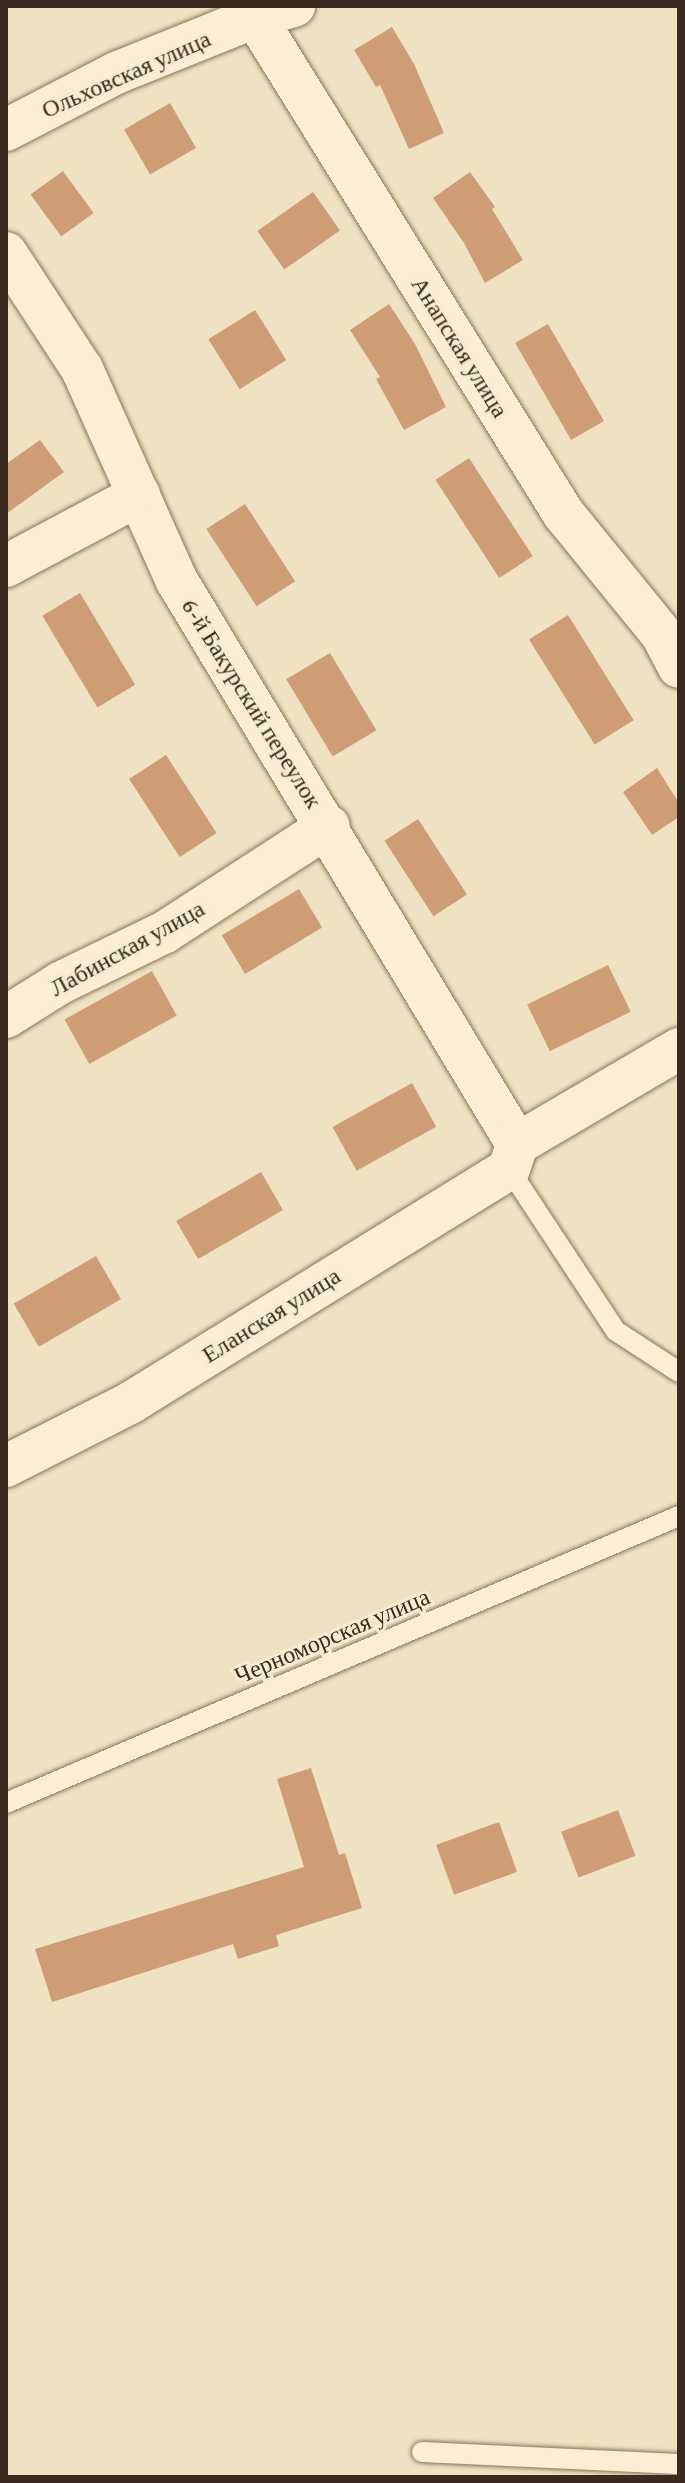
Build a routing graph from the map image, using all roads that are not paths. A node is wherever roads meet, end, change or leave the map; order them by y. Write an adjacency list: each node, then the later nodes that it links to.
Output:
1 (274, 12): 2 (street, Ольховская улица); 6 (street, Анапская улица)
2 (6, 130)
3 (6, 253): 4 (street, 6-й Бакурский переулок)
4 (139, 495): 5 (street); 7 (street, 6-й Бакурский переулок)
5 (6, 566)
6 (679, 667)
7 (329, 826): 8 (street, Лабинская улица); 10 (street, 6-й Бакурский переулок)
8 (6, 1017)
9 (679, 1049): 10 (street)
10 (513, 1156): 11 (lane); 12 (street, Еланская улица)
11 (679, 1372)
12 (6, 1466)
13 (679, 1516): 14 (lane, Черноморская улица)
14 (6, 1803)
15 (422, 2452): 16 (lane)
16 (679, 2464)

